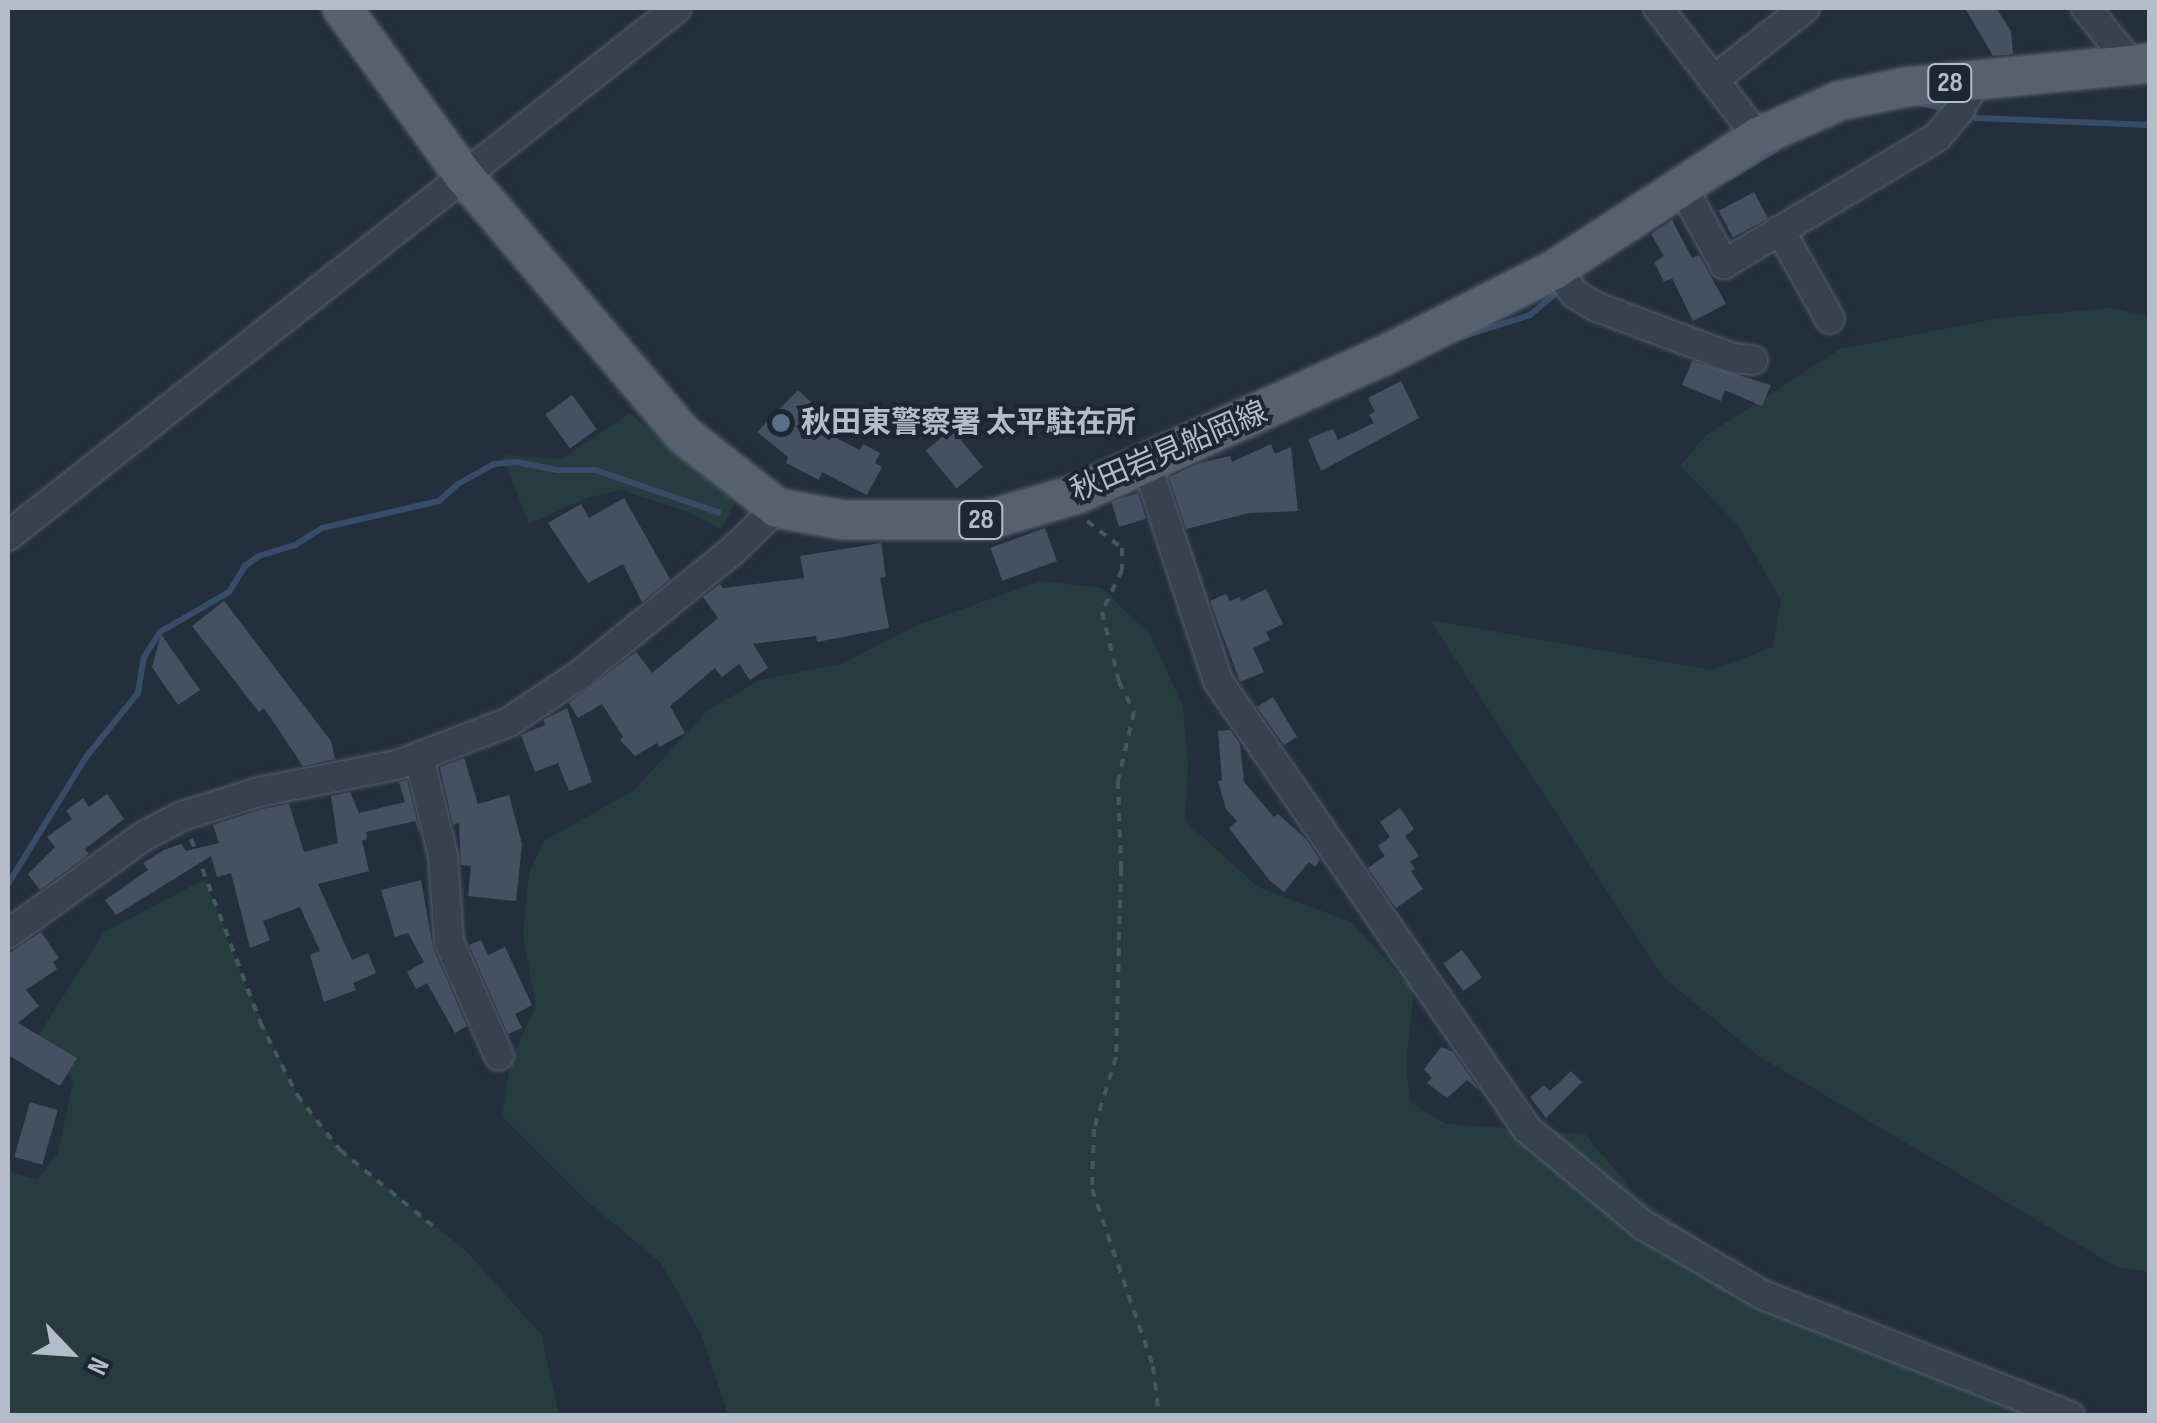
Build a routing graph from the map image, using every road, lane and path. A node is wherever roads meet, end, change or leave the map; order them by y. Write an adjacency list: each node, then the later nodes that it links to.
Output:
1 (342, 8): 10 (main road, 秋田岩見船岡線 / 28)
2 (677, 8): 10 (street)
3 (1658, 8): 7 (street)
4 (1805, 8): 7 (street)
5 (2086, 8): 6 (street)
6 (2141, 64): 8 (main road, 秋田岩見船岡線 / 28)
7 (1715, 79): 9 (street)
8 (1976, 80): 9 (main road, 秋田岩見船岡線 / 28); 12 (street)
9 (1758, 137): 11 (main road, 秋田岩見船岡線 / 28)
10 (465, 178): 18 (main road, 秋田岩見船岡線 / 28); 19 (street)
11 (1682, 186): 12 (street); 13 (main road, 秋田岩見船岡線 / 28)
12 (1780, 230): 14 (street)
13 (1556, 269): 15 (street); 16 (main road, 秋田岩見船岡線 / 28)
14 (1830, 319)
15 (1753, 360)
16 (1146, 462): 17 (main road, 秋田岩見船岡線 / 28); 26 (street)
17 (1059, 499): 18 (main road, 秋田岩見船岡線 / 28); 25 (path)
18 (777, 508): 20 (street)
19 (8, 536)
20 (418, 757): 21 (street); 23 (street)
21 (182, 816): 22 (street); 24 (path)
22 (8, 934)
23 (499, 1056)
24 (433, 1226)
25 (1159, 1416)
26 (2070, 1416)

